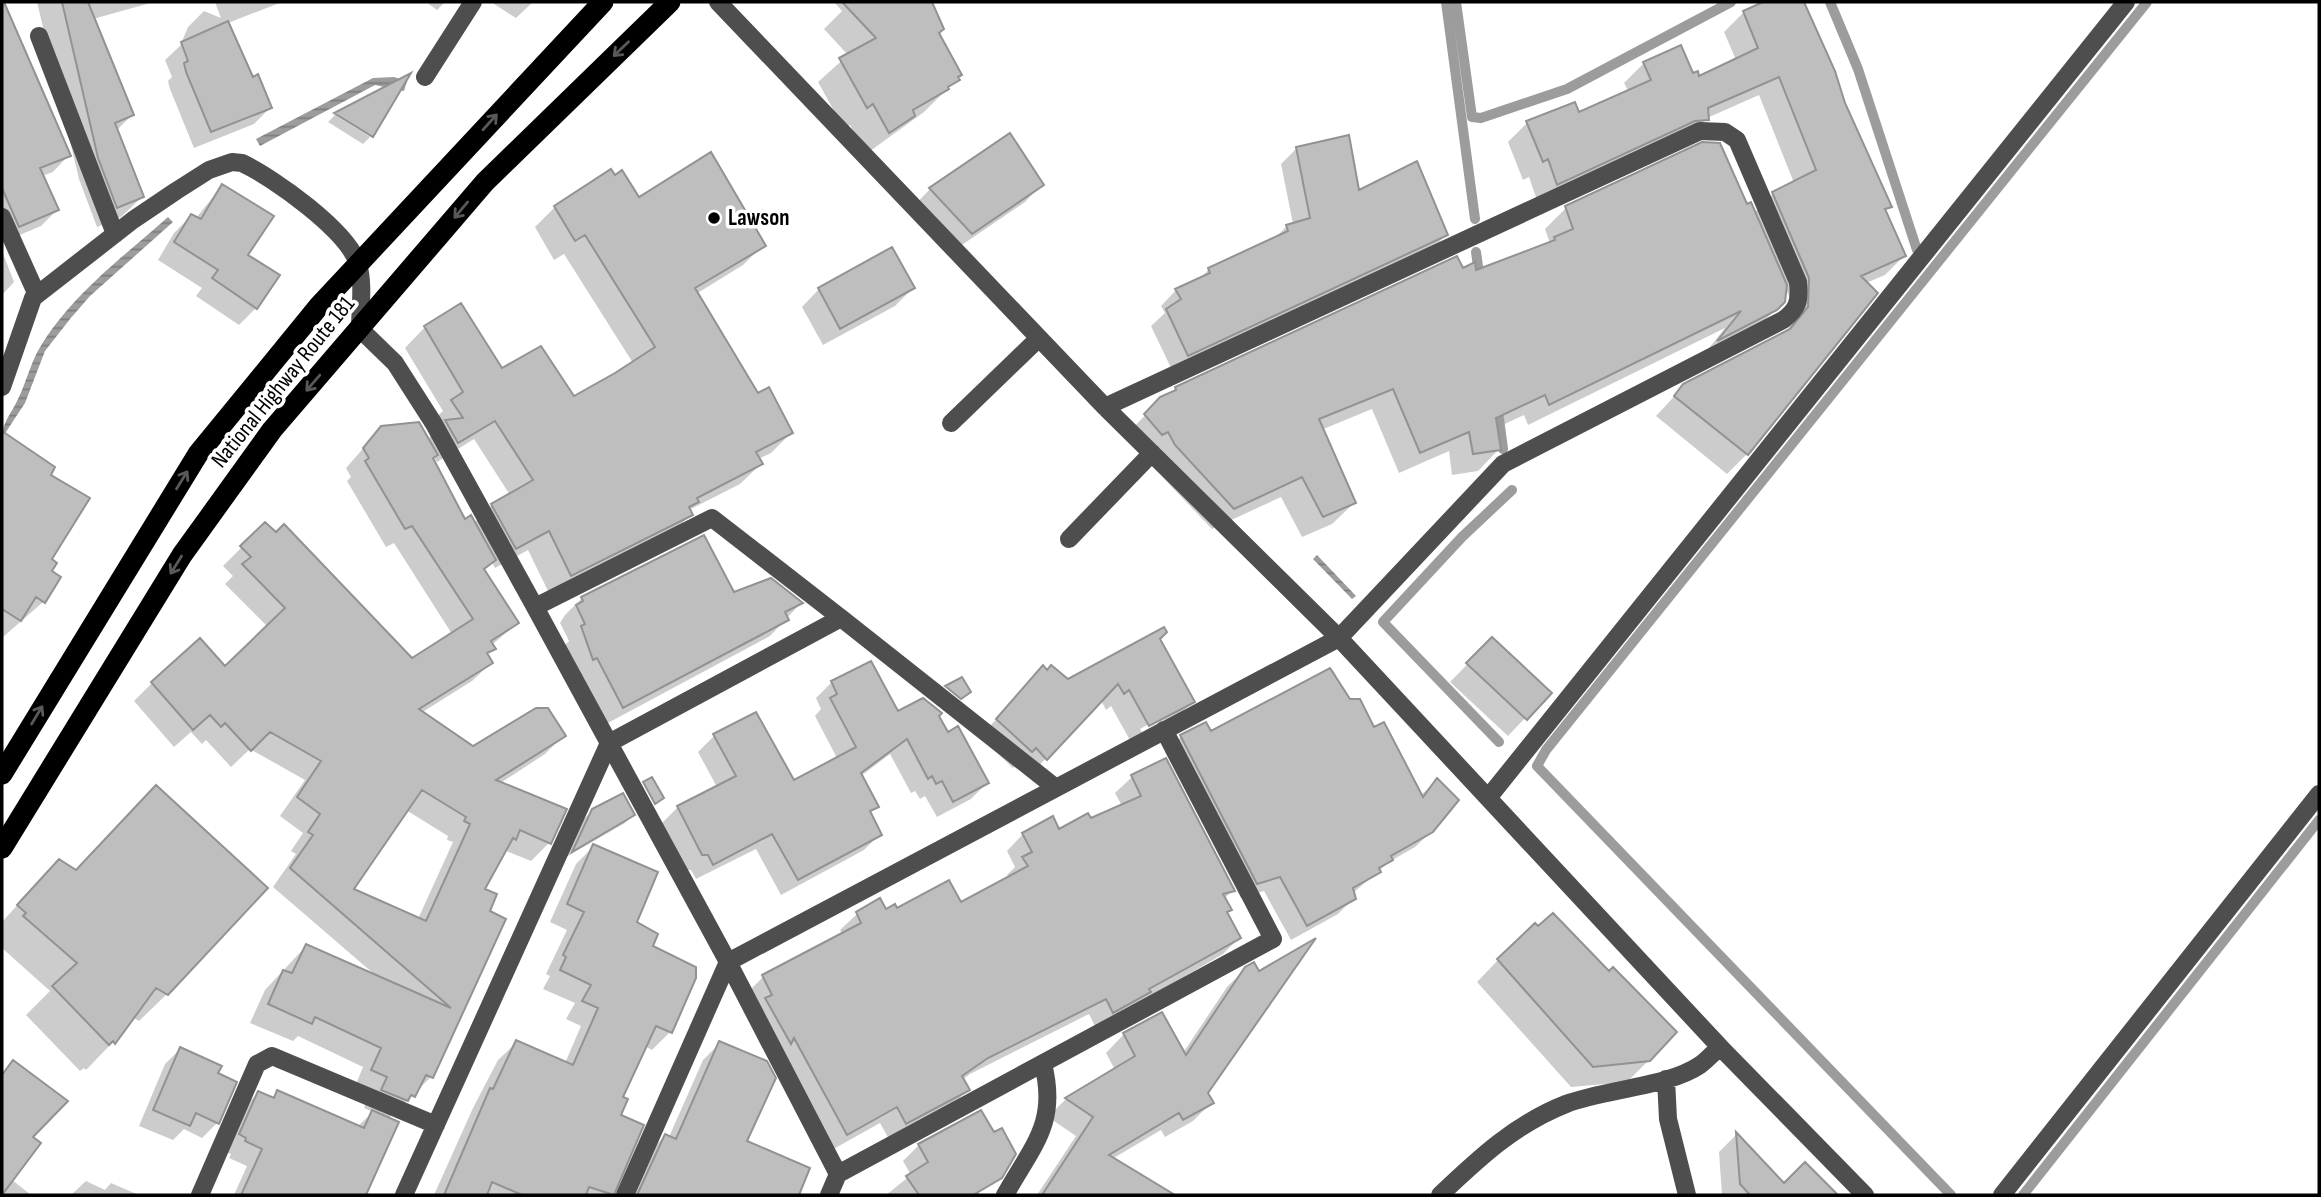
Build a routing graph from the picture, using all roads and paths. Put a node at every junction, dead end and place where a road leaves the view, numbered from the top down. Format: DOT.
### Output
graph roads {
  1 [pos="473,2"];
  2 [pos="603,2"];
  3 [pos="670,2"];
  4 [pos="719,2"];
  5 [pos="2126,2"];
  6 [pos="38,36"];
  7 [pos="425,77"];
  8 [pos="2,217"];
  9 [pos="115,234"];
  10 [pos="359,266"];
  11 [pos="37,295"];
  12 [pos="360,329"];
  13 [pos="1039,338"];
  14 [pos="2,387"];
  15 [pos="1105,407"];
  16 [pos="951,423"];
  17 [pos="1152,453"];
  18 [pos="1069,538"];
  19 [pos="534,607"];
  20 [pos="841,618"];
  21 [pos="1339,638"];
  22 [pos="1164,730"];
  23 [pos="609,743"];
  24 [pos="2,774"];
  25 [pos="1056,788"];
  26 [pos="2319,794"];
  27 [pos="1488,798"];
  28 [pos="2,848"];
  29 [pos="728,962"];
  30 [pos="1720,1046"];
  31 [pos="1043,1064"];
  32 [pos="1666,1079"];
  33 [pos="436,1125"];
  34 [pos="838,1174"];
  35 [pos="200,1195"];
  36 [pos="404,1195"];
  37 [pos="625,1195"];
  38 [pos="829,1195"];
  39 [pos="1005,1195"];
  40 [pos="1440,1195"];
  41 [pos="1687,1195"];
  42 [pos="1865,1195"];
  43 [pos="2002,1195"];
  1 -- 7 [label="street"];
  10 -- 2 [label="highway, National Highway Route 181, one-way"];
  3 -- 12 [label="highway, National Highway Route 181, one-way"];
  4 -- 13 [label="street"];
  5 -- 27 [label="street"];
  6 -- 9 [label="street"];
  8 -- 11 [label="street"];
  9 -- 10 [label="street"];
  9 -- 11 [label="street"];
  10 -- 12 [label="street"];
  24 -- 10 [label="highway, National Highway Route 181, one-way"];
  11 -- 14 [label="street"];
  12 -- 19 [label="street"];
  12 -- 28 [label="highway, National Highway Route 181, one-way"];
  13 -- 15 [label="street"];
  13 -- 16 [label="street"];
  15 -- 17 [label="street"];
  15 -- 21 [label="street"];
  17 -- 18 [label="street"];
  17 -- 21 [label="street"];
  19 -- 20 [label="street"];
  19 -- 23 [label="street"];
  20 -- 23 [label="street"];
  20 -- 25 [label="street"];
  21 -- 22 [label="street"];
  21 -- 27 [label="street"];
  22 -- 25 [label="street"];
  22 -- 31 [label="street"];
  23 -- 29 [label="street"];
  23 -- 33 [label="street"];
  25 -- 29 [label="street"];
  26 -- 43 [label="street"];
  27 -- 30 [label="street"];
  29 -- 34 [label="street"];
  29 -- 37 [label="street"];
  30 -- 32 [label="street"];
  30 -- 42 [label="street"];
  31 -- 34 [label="street"];
  31 -- 39 [label="street"];
  32 -- 40 [label="street"];
  32 -- 41 [label="street"];
  33 -- 35 [label="street"];
  33 -- 36 [label="street"];
  34 -- 38 [label="street"];
}
